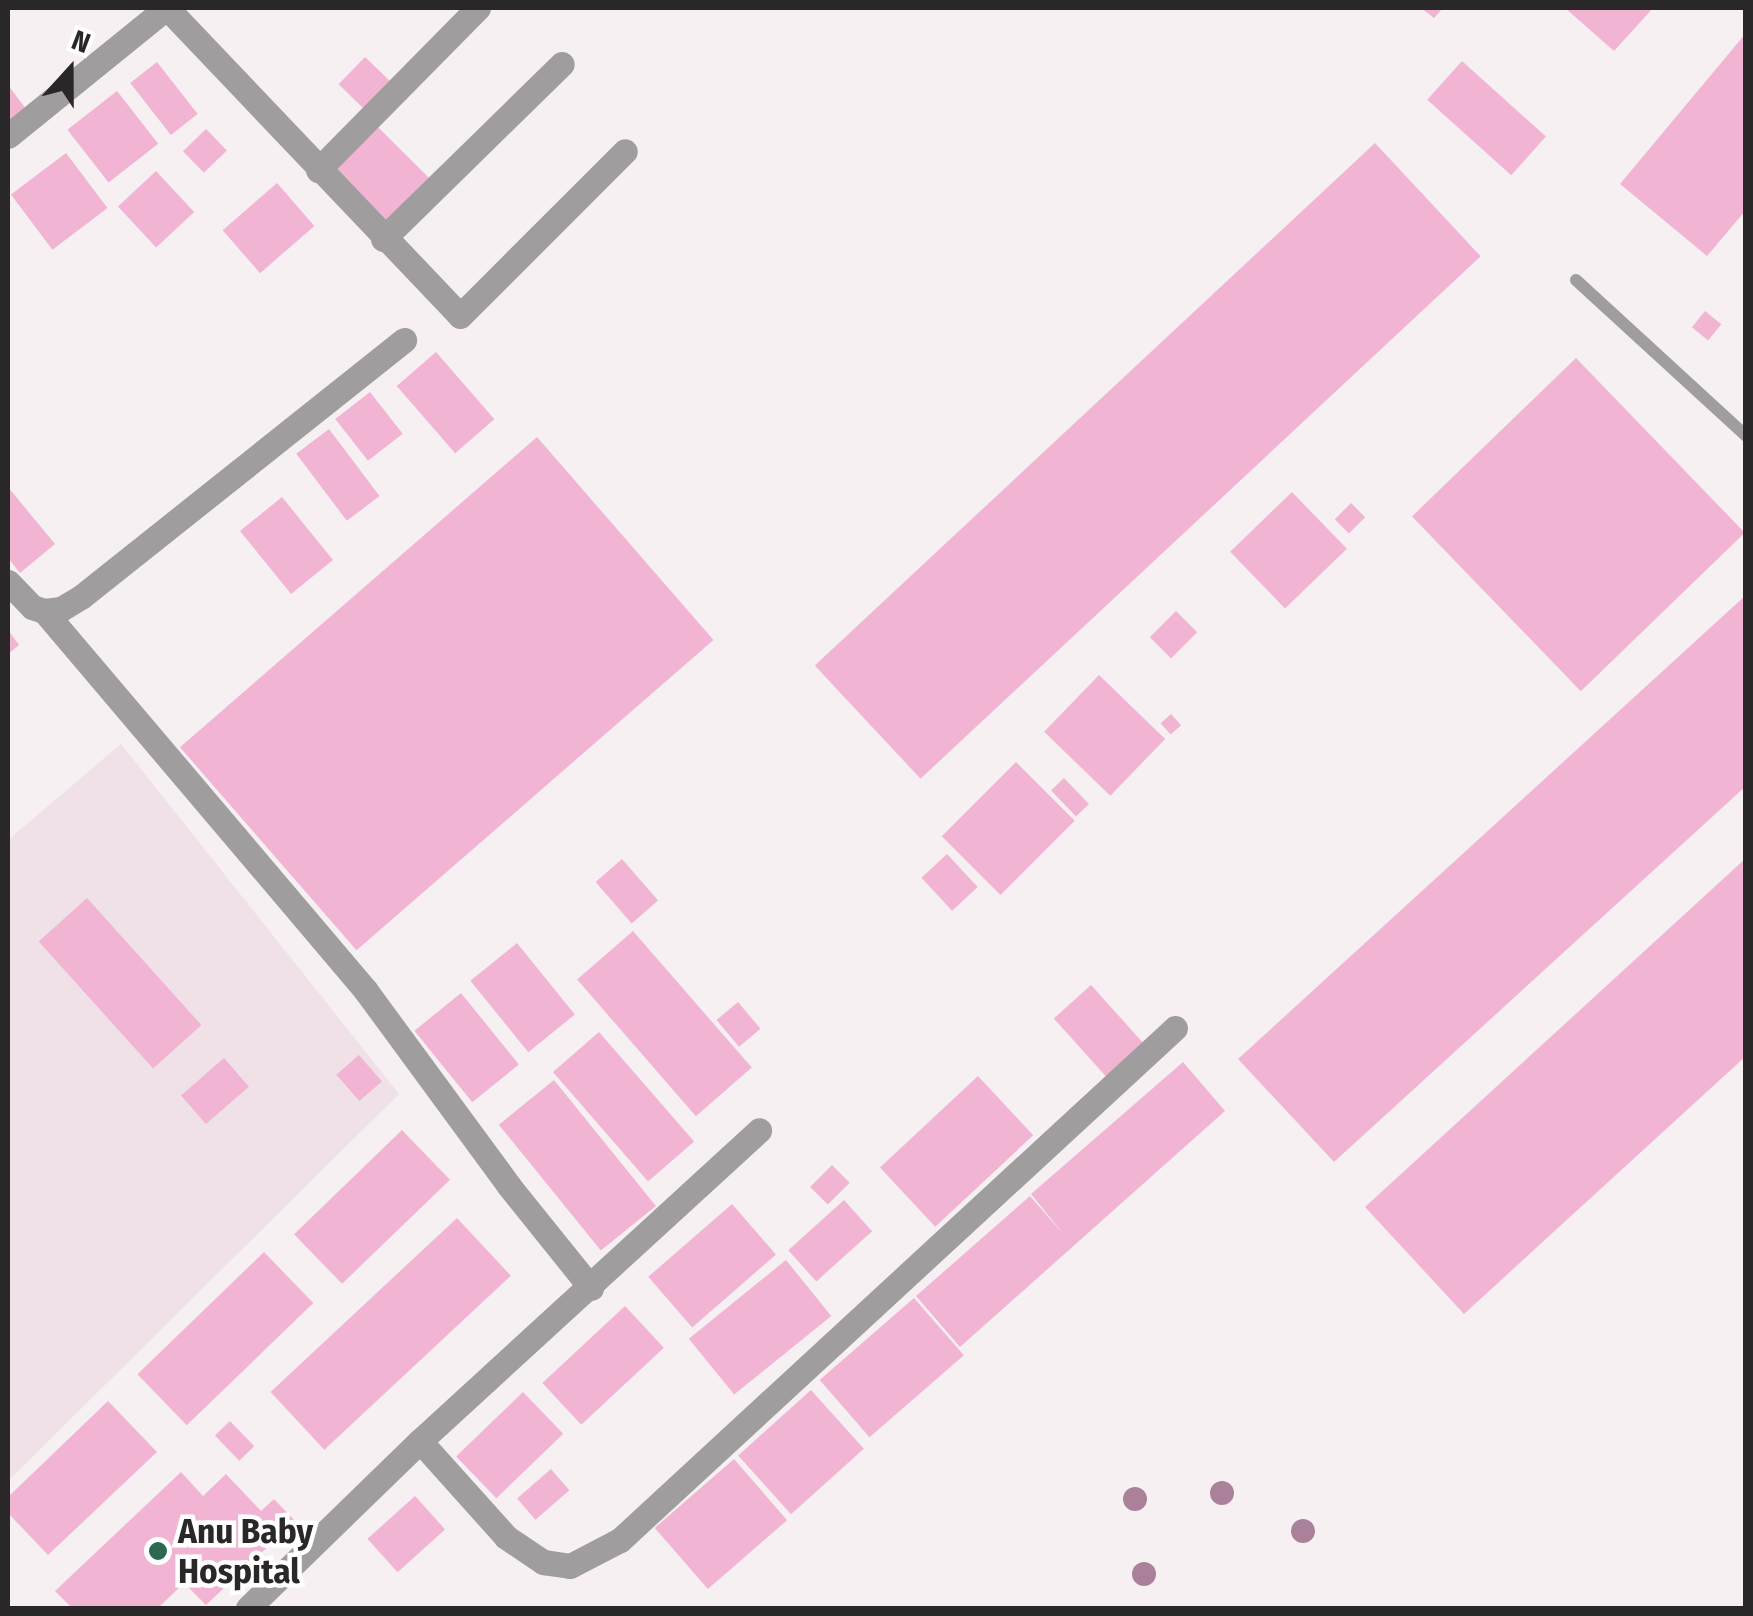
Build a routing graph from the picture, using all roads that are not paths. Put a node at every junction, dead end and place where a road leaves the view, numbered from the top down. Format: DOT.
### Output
graph roads {
  1 [pos="166,8"];
  2 [pos="478,8"];
  3 [pos="562,64"];
  4 [pos="8,136"];
  5 [pos="625,151"];
  6 [pos="318,170"];
  7 [pos="382,239"];
  8 [pos="1576,280"];
  9 [pos="404,340"];
  10 [pos="1746,436"];
  11 [pos="8,582"];
  12 [pos="44,611"];
  13 [pos="1175,1028"];
  14 [pos="760,1130"];
  15 [pos="591,1288"];
  16 [pos="420,1441"];
  17 [pos="248,1608"];
  1 -- 4 [label="street"];
  1 -- 6 [label="street"];
  2 -- 6 [label="street"];
  3 -- 7 [label="street"];
  5 -- 7 [label="street"];
  6 -- 7 [label="street"];
  8 -- 10 [label="lane"];
  9 -- 12 [label="street"];
  11 -- 12 [label="street"];
  12 -- 15 [label="street"];
  13 -- 16 [label="street"];
  14 -- 15 [label="street"];
  15 -- 16 [label="street"];
  16 -- 17 [label="street"];
}
